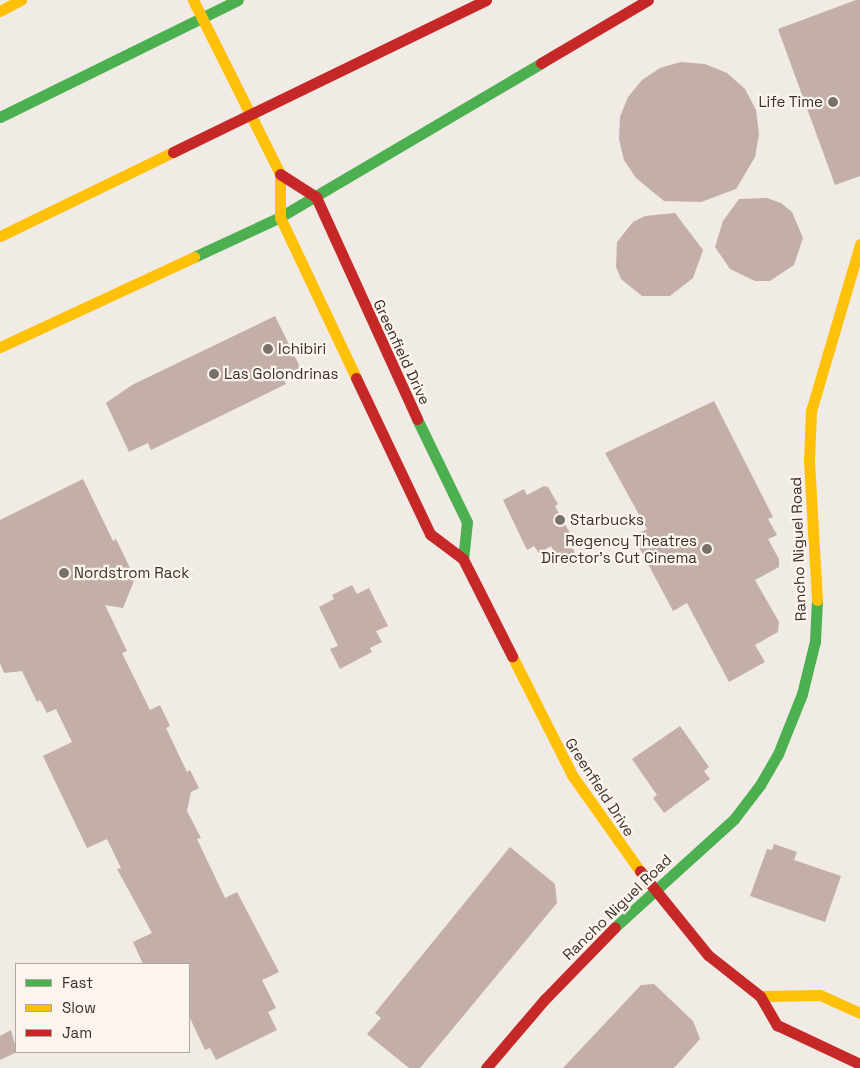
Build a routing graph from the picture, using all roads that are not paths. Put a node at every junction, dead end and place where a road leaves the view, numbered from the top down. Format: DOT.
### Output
graph roads {
  1 [pos="22,0"];
  2 [pos="193,0"];
  3 [pos="238,0"];
  4 [pos="486,0"];
  5 [pos="648,0"];
  6 [pos="0,11"];
  7 [pos="0,116"];
  8 [pos="280,174"];
  9 [pos="316,198"];
  10 [pos="280,217"];
  11 [pos="0,236"];
  12 [pos="860,244"];
  13 [pos="0,347"];
  14 [pos="463,559"];
  15 [pos="654,890"];
  16 [pos="760,996"];
  17 [pos="860,1013"];
  18 [pos="860,1064"];
  19 [pos="486,1068"];
  1 -- 6 [label="main road"];
  2 -- 8 [label="main road, Greenfield Drive"];
  3 -- 7 [label="main road"];
  4 -- 11 [label="main road"];
  5 -- 9 [label="main road"];
  8 -- 9 [label="main road, Greenfield Drive"];
  8 -- 10 [label="main road, Greenfield Drive"];
  9 -- 10 [label="main road"];
  9 -- 14 [label="main road, Greenfield Drive"];
  10 -- 13 [label="main road"];
  10 -- 14 [label="main road, Greenfield Drive"];
  12 -- 15 [label="main road, Rancho Niguel Road"];
  14 -- 15 [label="main road, Greenfield Drive"];
  15 -- 16 [label="main road, Greenfield Drive"];
  15 -- 19 [label="main road, Rancho Niguel Road"];
  16 -- 17 [label="main road"];
  16 -- 18 [label="main road, Greenfield Drive"];
}
